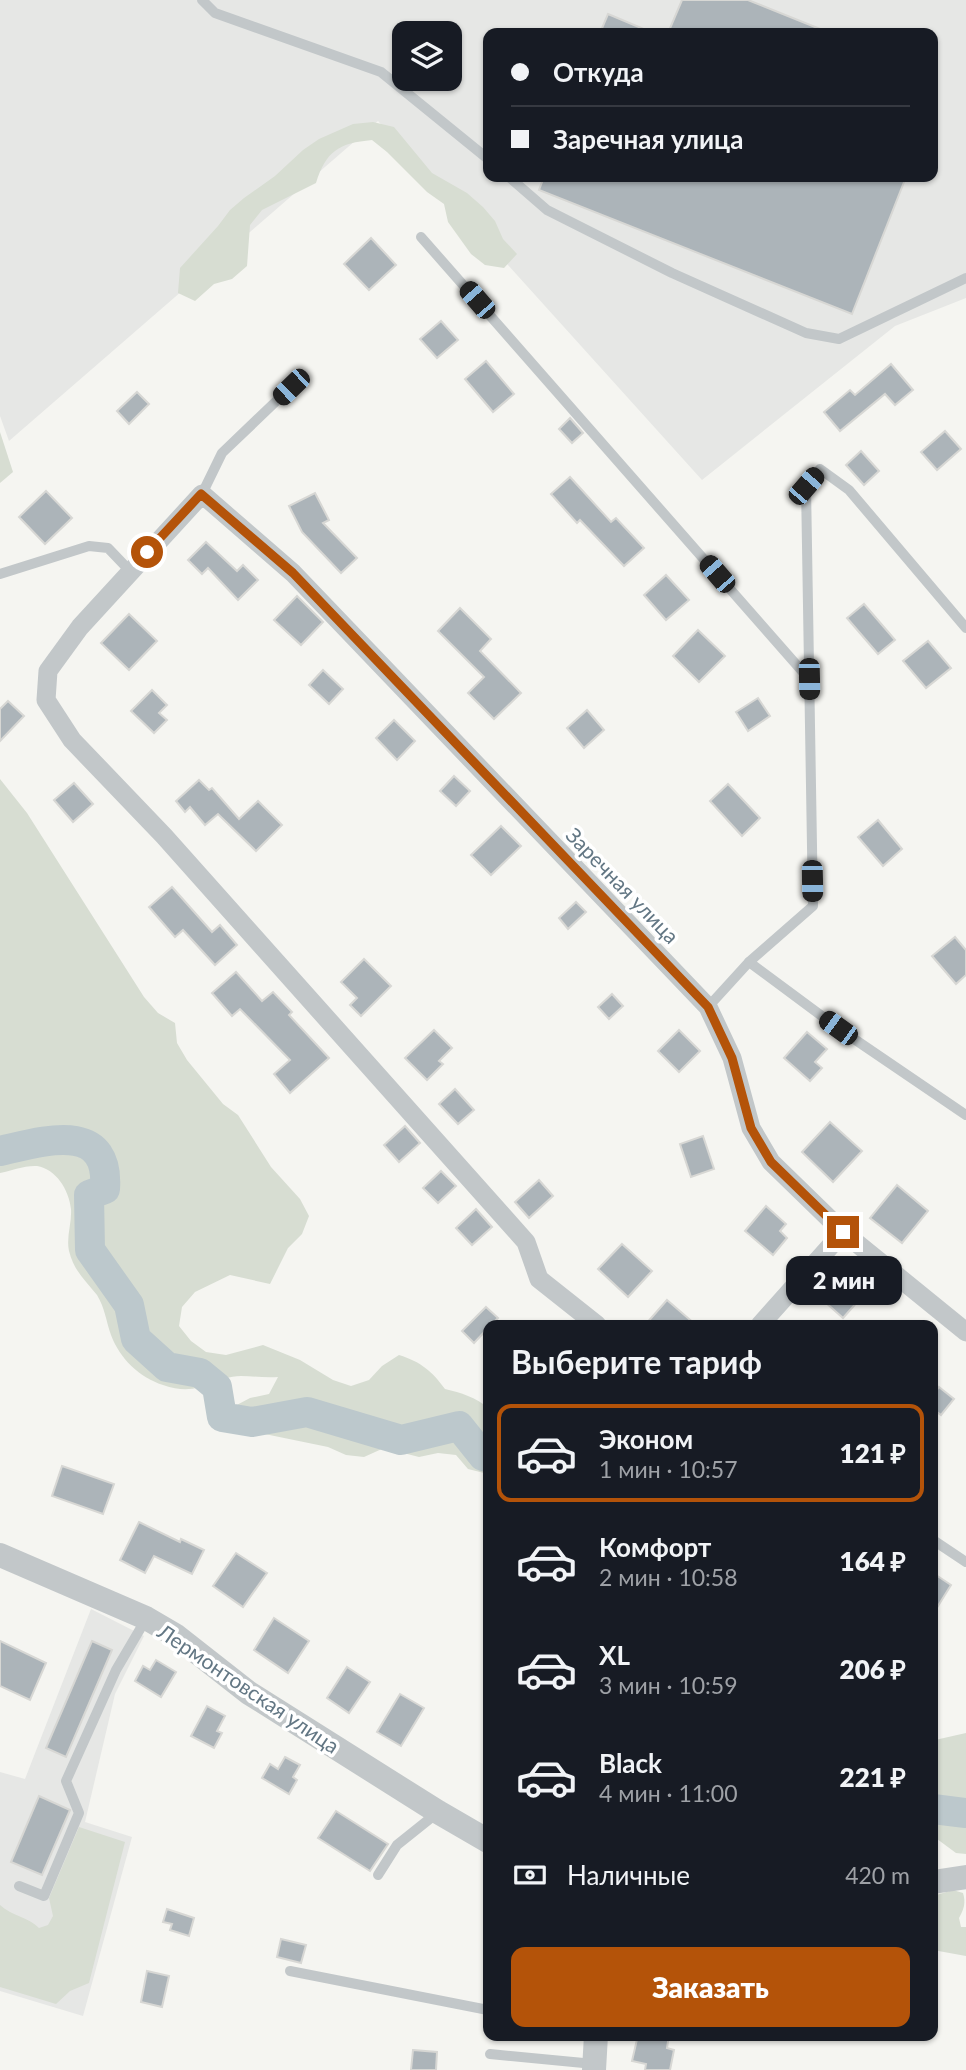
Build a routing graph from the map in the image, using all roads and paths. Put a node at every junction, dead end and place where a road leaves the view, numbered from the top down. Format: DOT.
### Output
graph roads {
  1 [pos="202,0"];
  2 [pos="483,155"];
  3 [pos="515,182"];
  4 [pos="421,237"];
  5 [pos="966,278"];
  6 [pos="291,387"];
  7 [pos="201,494"];
  8 [pos="130,571"];
  9 [pos="0,573"];
  10 [pos="966,628"];
  11 [pos="809,679"];
  12 [pos="748,962"];
  13 [pos="708,1007"];
  14 [pos="966,1115"];
  15 [pos="843,1232"];
  16 [pos="591,1320"];
  17 [pos="765,1320"];
  18 [pos="966,1332"];
  19 [pos="938,1543"];
  20 [pos="0,1555"];
  21 [pos="966,1562"];
  22 [pos="146,1618"];
  23 [pos="438,1812"];
  24 [pos="483,1838"];
  25 [pos="378,1875"];
  26 [pos="966,1877"];
  27 [pos="938,1881"];
  28 [pos="19,1886"];
  29 [pos="289,1971"];
  30 [pos="483,2009"];
  31 [pos="596,2041"];
  32 [pos="490,2054"];
  33 [pos="594,2067"];
  1 -- 2 [label="lane"];
  3 -- 5 [label="lane"];
  4 -- 11 [label="lane"];
  6 -- 7 [label="lane"];
  7 -- 8 [label="street"];
  7 -- 13 [label="street, Заречная улица"];
  8 -- 9 [label="lane"];
  8 -- 16 [label="street"];
  10 -- 11 [label="lane"];
  11 -- 12 [label="lane"];
  12 -- 13 [label="lane"];
  12 -- 14 [label="lane"];
  13 -- 15 [label="street, Заречная улица"];
  15 -- 17 [label="street"];
  15 -- 18 [label="street, Заречная улица"];
  19 -- 21 [label="lane"];
  20 -- 22 [label="street, Лермонтовская улица"];
  22 -- 23 [label="street, Лермонтовская улица"];
  22 -- 28 [label="lane"];
  23 -- 24 [label="street, Лермонтовская улица"];
  23 -- 25 [label="lane"];
  26 -- 27 [label="street"];
  29 -- 30 [label="lane"];
  31 -- 33 [label="street"];
  32 -- 33 [label="lane"];
}
